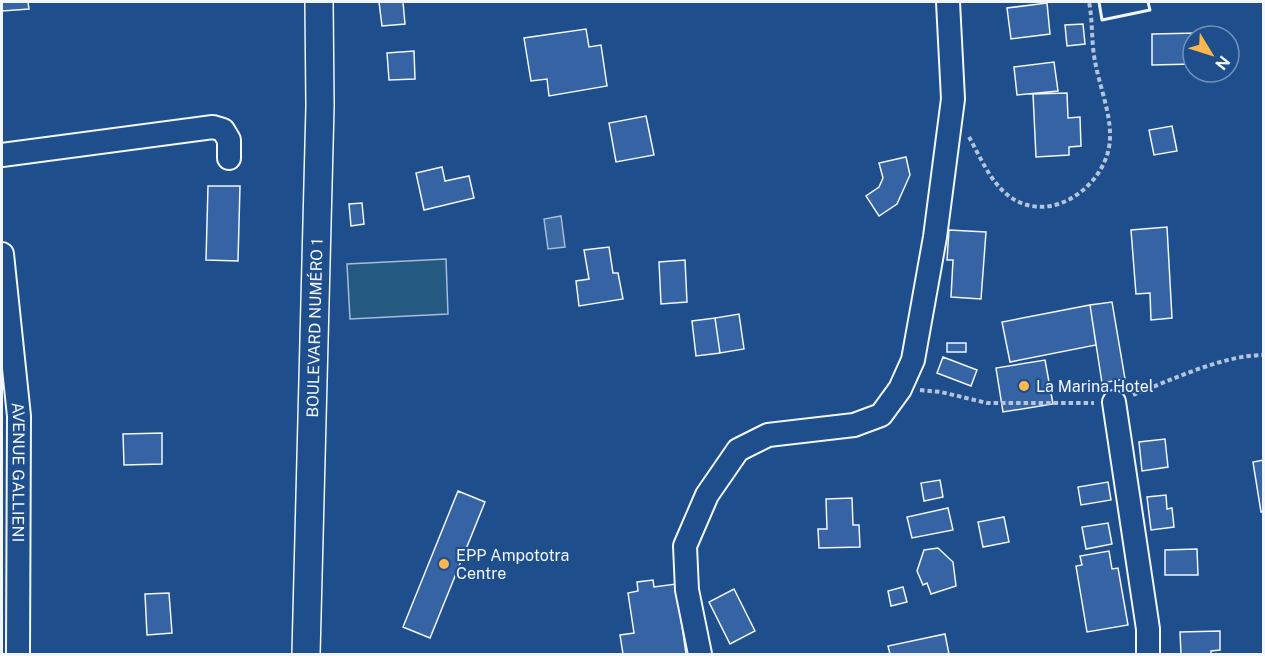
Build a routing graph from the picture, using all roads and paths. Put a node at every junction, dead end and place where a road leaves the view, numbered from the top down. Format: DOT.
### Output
graph roads {
  1 [pos="320,2"];
  2 [pos="948,2"];
  3 [pos="1089,2"];
  4 [pos="968,136"];
  5 [pos="2,154"];
  6 [pos="229,158"];
  7 [pos="2,254"];
  8 [pos="1263,355"];
  9 [pos="900,389"];
  10 [pos="1114,402"];
  11 [pos="18,654"];
  12 [pos="306,654"];
  13 [pos="699,654"];
  14 [pos="1148,654"];
  1 -- 12 [label="main road, BOULEVARD NUMÉRO 1"];
  2 -- 9 [label="street"];
  3 -- 4 [label="path"];
  5 -- 6 [label="street"];
  7 -- 11 [label="street, AVENUE GALLIENI"];
  8 -- 10 [label="path"];
  9 -- 10 [label="path"];
  9 -- 13 [label="street"];
  10 -- 14 [label="street"];
}
